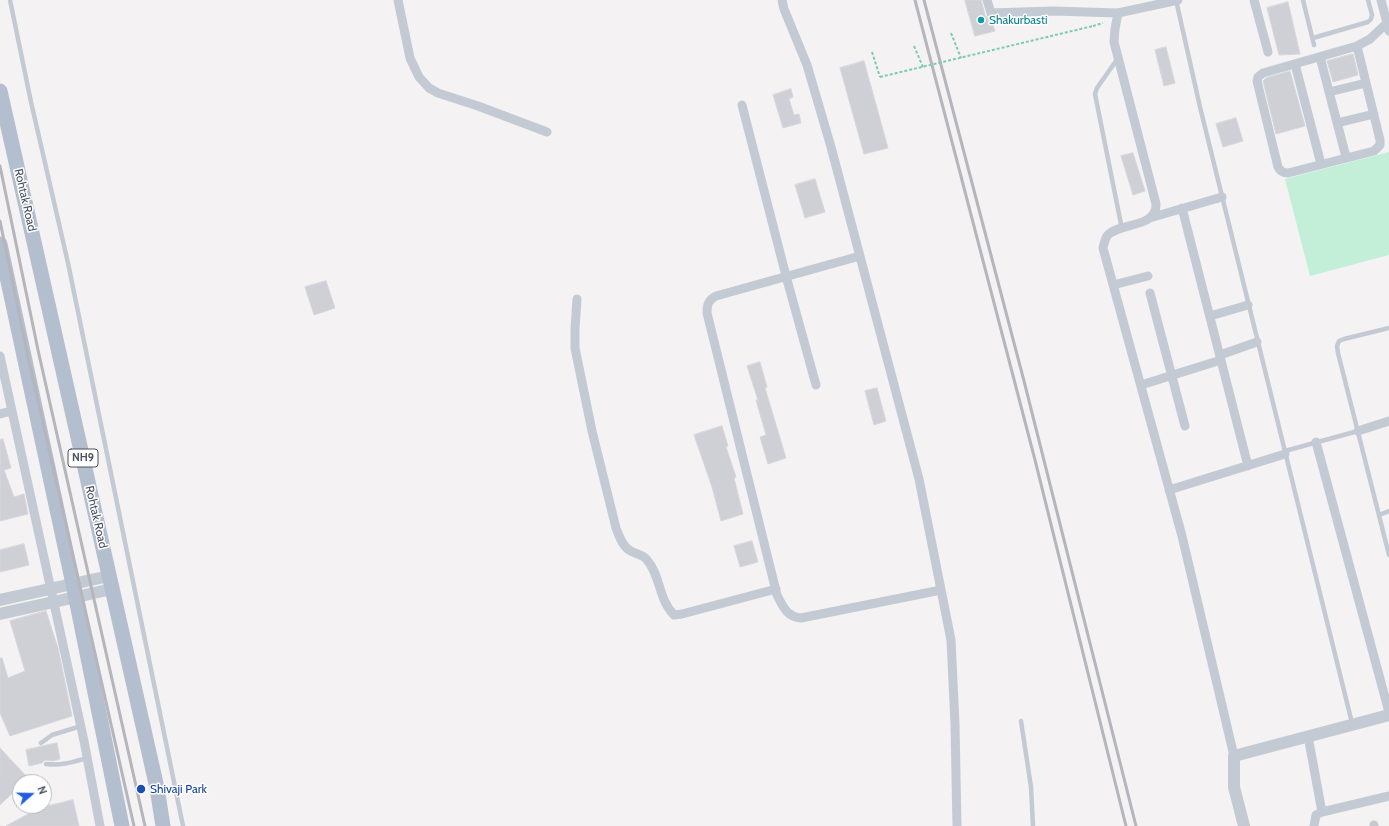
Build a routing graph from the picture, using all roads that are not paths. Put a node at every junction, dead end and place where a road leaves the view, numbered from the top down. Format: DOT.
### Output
graph roads {
  1 [pos="10,0"];
  2 [pos="398,0"];
  3 [pos="782,0"];
  4 [pos="987,0"];
  5 [pos="1177,0"];
  6 [pos="1254,0"];
  7 [pos="1303,0"];
  8 [pos="1368,0"];
  9 [pos="1381,0"];
  10 [pos="1151,3"];
  11 [pos="1118,12"];
  12 [pos="1388,27"];
  13 [pos="1313,38"];
  14 [pos="1314,44"];
  15 [pos="1357,46"];
  16 [pos="1268,52"];
  17 [pos="1320,57"];
  18 [pos="1118,58"];
  19 [pos="1295,64"];
  20 [pos="1366,83"];
  21 [pos="0,91"];
  22 [pos="1329,92"];
  23 [pos="742,105"];
  24 [pos="1374,114"];
  25 [pos="1337,123"];
  26 [pos="547,132"];
  27 [pos="1346,157"];
  28 [pos="1321,164"];
  29 [pos="1222,196"];
  30 [pos="1182,208"];
  31 [pos="1153,217"];
  32 [pos="1122,228"];
  33 [pos="0,244"];
  34 [pos="860,256"];
  35 [pos="786,276"];
  36 [pos="1148,276"];
  37 [pos="1113,285"];
  38 [pos="1150,292"];
  39 [pos="577,299"];
  40 [pos="1248,305"];
  41 [pos="1210,316"];
  42 [pos="1389,328"];
  43 [pos="1257,342"];
  44 [pos="0,356"];
  45 [pos="1221,358"];
  46 [pos="1172,376"];
  47 [pos="816,385"];
  48 [pos="1140,385"];
  49 [pos="12,411"];
  50 [pos="0,414"];
  51 [pos="1389,421"];
  52 [pos="1185,426"];
  53 [pos="1358,431"];
  54 [pos="1316,442"];
  55 [pos="1285,453"];
  56 [pos="1248,466"];
  57 [pos="1169,490"];
  58 [pos="1389,511"];
  59 [pos="1379,514"];
  60 [pos="1389,555"];
  61 [pos="110,582"];
  62 [pos="52,588"];
  63 [pos="776,589"];
  64 [pos="941,590"];
  65 [pos="74,591"];
  66 [pos="0,600"];
  67 [pos="55,602"];
  68 [pos="0,614"];
  69 [pos="1389,714"];
  70 [pos="1021,721"];
  71 [pos="1352,725"];
  72 [pos="81,726"];
  73 [pos="1308,736"];
  74 [pos="41,743"];
  75 [pos="1234,756"];
  76 [pos="87,758"];
  77 [pos="46,764"];
  78 [pos="1389,796"];
  79 [pos="1322,812"];
  80 [pos="100,826"];
  81 [pos="122,826"];
  82 [pos="163,826"];
  83 [pos="183,826"];
  84 [pos="956,826"];
  85 [pos="1033,826"];
  86 [pos="1244,826"];
  87 [pos="1314,826"];
  1 -- 83 [label="lane"];
  2 -- 26 [label="street"];
  3 -- 34 [label="street"];
  4 -- 11 [label="street"];
  5 -- 10 [label="street"];
  5 -- 29 [label="lane"];
  6 -- 16 [label="street"];
  7 -- 13 [label="lane"];
  8 -- 13 [label="lane"];
  9 -- 12 [label="street"];
  10 -- 11 [label="street"];
  11 -- 18 [label="street"];
  12 -- 15 [label="street"];
  13 -- 14 [label="lane"];
  15 -- 17 [label="street"];
  15 -- 20 [label="street"];
  17 -- 19 [label="street"];
  17 -- 22 [label="street"];
  18 -- 31 [label="street"];
  18 -- 32 [label="lane"];
  19 -- 28 [label="street"];
  19 -- 28 [label="street"];
  20 -- 22 [label="street"];
  20 -- 24 [label="street"];
  21 -- 61 [label="main road, Rohtak Road / NH9"];
  22 -- 25 [label="street"];
  23 -- 35 [label="street"];
  24 -- 25 [label="street"];
  24 -- 27 [label="street"];
  25 -- 27 [label="street"];
  27 -- 28 [label="street"];
  29 -- 30 [label="street"];
  29 -- 40 [label="lane"];
  30 -- 31 [label="street"];
  30 -- 41 [label="street"];
  31 -- 32 [label="street"];
  32 -- 37 [label="street"];
  33 -- 65 [label="main road"];
  34 -- 35 [label="street"];
  34 -- 64 [label="street"];
  35 -- 47 [label="street"];
  35 -- 63 [label="street"];
  36 -- 37 [label="street"];
  37 -- 48 [label="street"];
  38 -- 46 [label="street"];
  39 -- 63 [label="street"];
  40 -- 41 [label="street"];
  40 -- 43 [label="lane"];
  41 -- 45 [label="street"];
  42 -- 53 [label="lane"];
  43 -- 45 [label="street"];
  43 -- 55 [label="lane"];
  44 -- 49 [label="street"];
  45 -- 46 [label="street"];
  45 -- 56 [label="street"];
  46 -- 48 [label="street"];
  46 -- 52 [label="street"];
  48 -- 57 [label="street"];
  49 -- 50 [label="street"];
  49 -- 62 [label="street"];
  51 -- 53 [label="street"];
  53 -- 54 [label="lane"];
  53 -- 59 [label="lane"];
  54 -- 55 [label="lane"];
  54 -- 69 [label="street"];
  55 -- 56 [label="street"];
  55 -- 71 [label="lane"];
  56 -- 57 [label="street"];
  57 -- 75 [label="street"];
  58 -- 59 [label="lane"];
  59 -- 60 [label="lane"];
  61 -- 65 [label="street"];
  61 -- 82 [label="main road, Rohtak Road / NH9"];
  62 -- 65 [label="street"];
  62 -- 66 [label="street"];
  62 -- 67 [label="street"];
  63 -- 64 [label="street"];
  64 -- 84 [label="street"];
  65 -- 67 [label="street"];
  65 -- 81 [label="main road"];
  67 -- 68 [label="street"];
  67 -- 72 [label="street"];
  69 -- 71 [label="street"];
  70 -- 85 [label="lane"];
  71 -- 73 [label="street"];
  72 -- 74 [label="lane"];
  72 -- 76 [label="street"];
  73 -- 75 [label="street"];
  73 -- 79 [label="street"];
  75 -- 86 [label="street"];
  76 -- 77 [label="lane"];
  76 -- 80 [label="street"];
  78 -- 79 [label="street"];
  79 -- 87 [label="street"];
}
